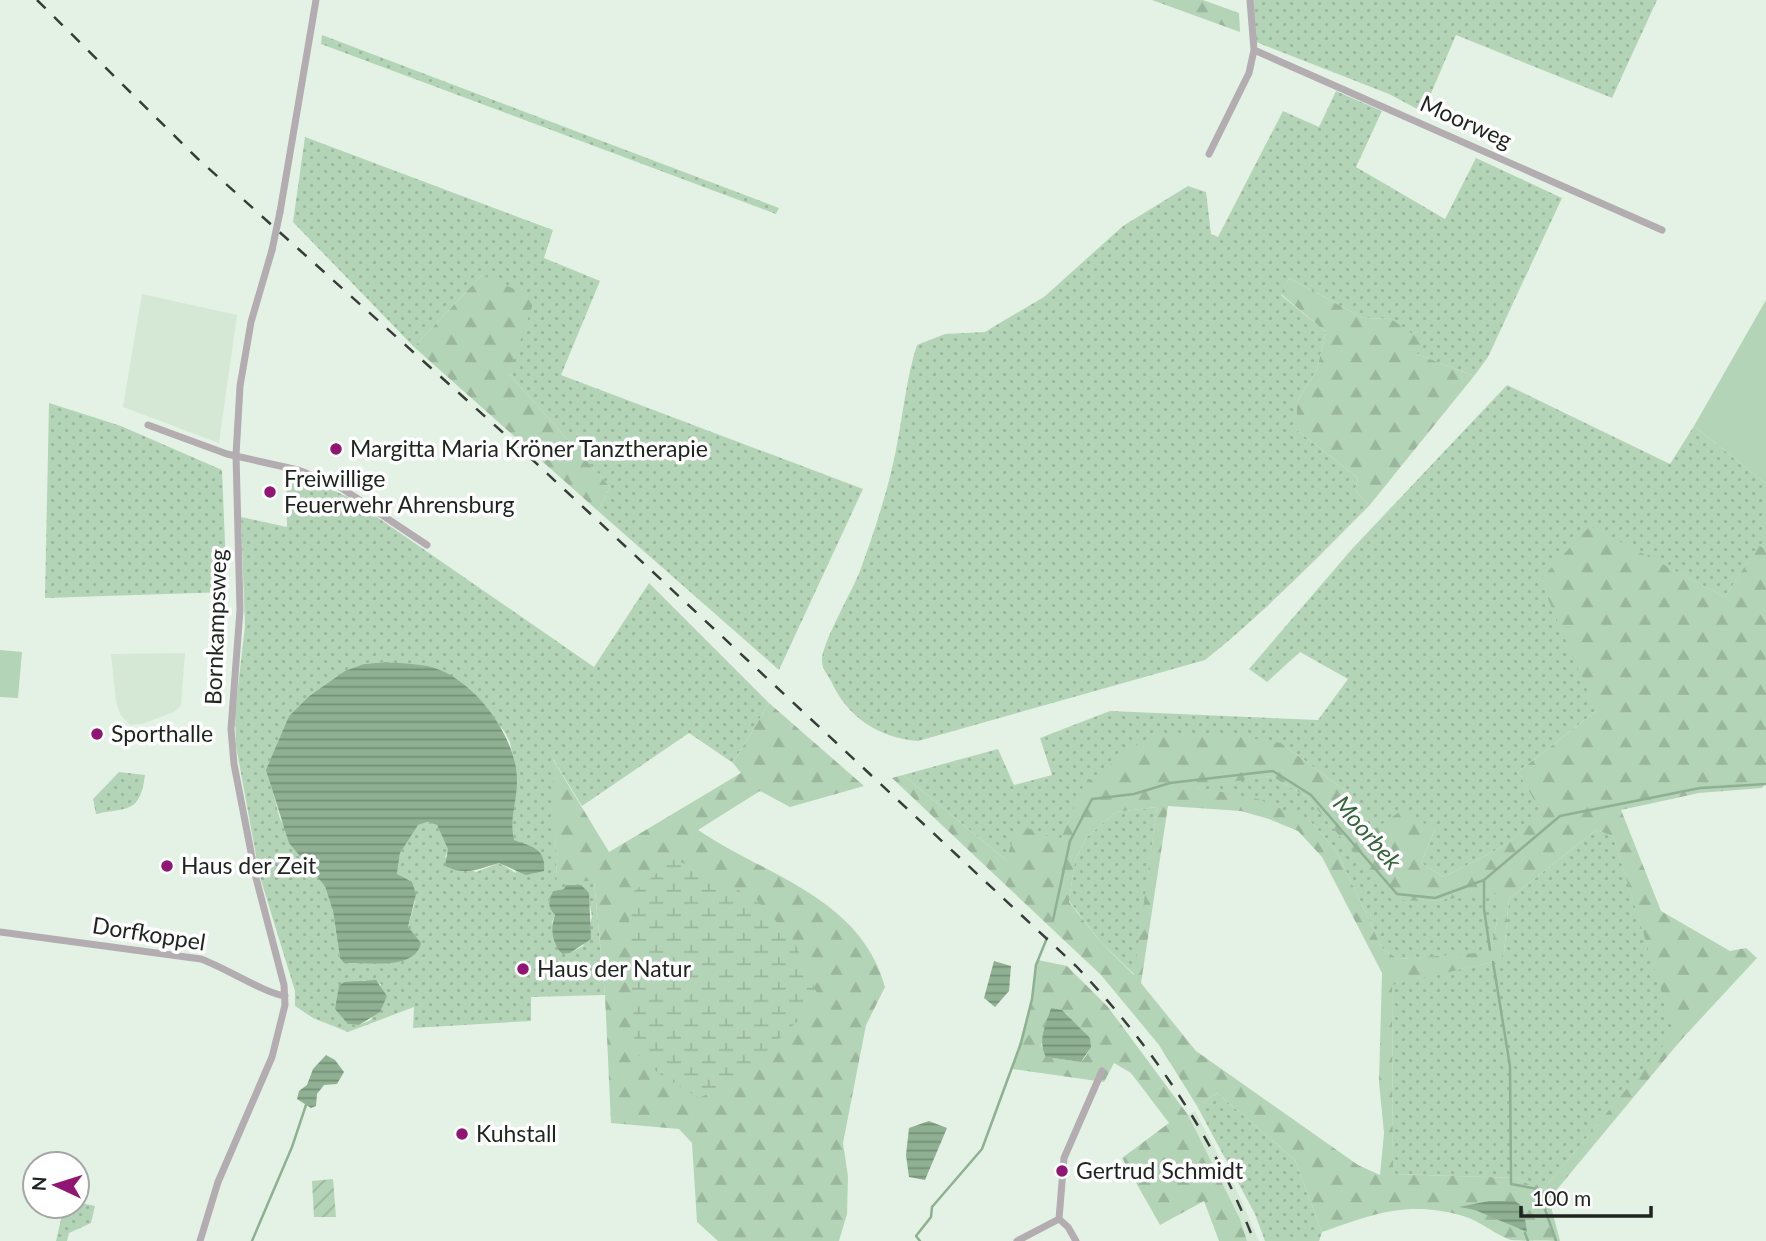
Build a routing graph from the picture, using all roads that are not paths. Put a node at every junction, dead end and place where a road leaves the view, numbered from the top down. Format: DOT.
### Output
graph roads {
  1 [pos="316,0"];
  2 [pos="1250,0"];
  3 [pos="1254,50"];
  4 [pos="1209,154"];
  5 [pos="1662,230"];
  6 [pos="148,425"];
  7 [pos="236,455"];
  8 [pos="428,545"];
  9 [pos="0,932"];
  10 [pos="285,996"];
  11 [pos="1102,1071"];
  12 [pos="1059,1219"];
  13 [pos="200,1241"];
  14 [pos="1017,1241"];
  15 [pos="1076,1241"];
  1 -- 7 [label="street, Bornkampsweg, bridge"];
  2 -- 3 [label="street"];
  3 -- 4 [label="street"];
  3 -- 5 [label="street, Moorweg"];
  6 -- 7 [label="street"];
  7 -- 8 [label="street"];
  7 -- 10 [label="street, Bornkampsweg"];
  9 -- 10 [label="street, Dorfkoppel"];
  10 -- 13 [label="street, Bornkampsweg"];
  11 -- 12 [label="street"];
  12 -- 14 [label="street"];
  12 -- 15 [label="street"];
}
